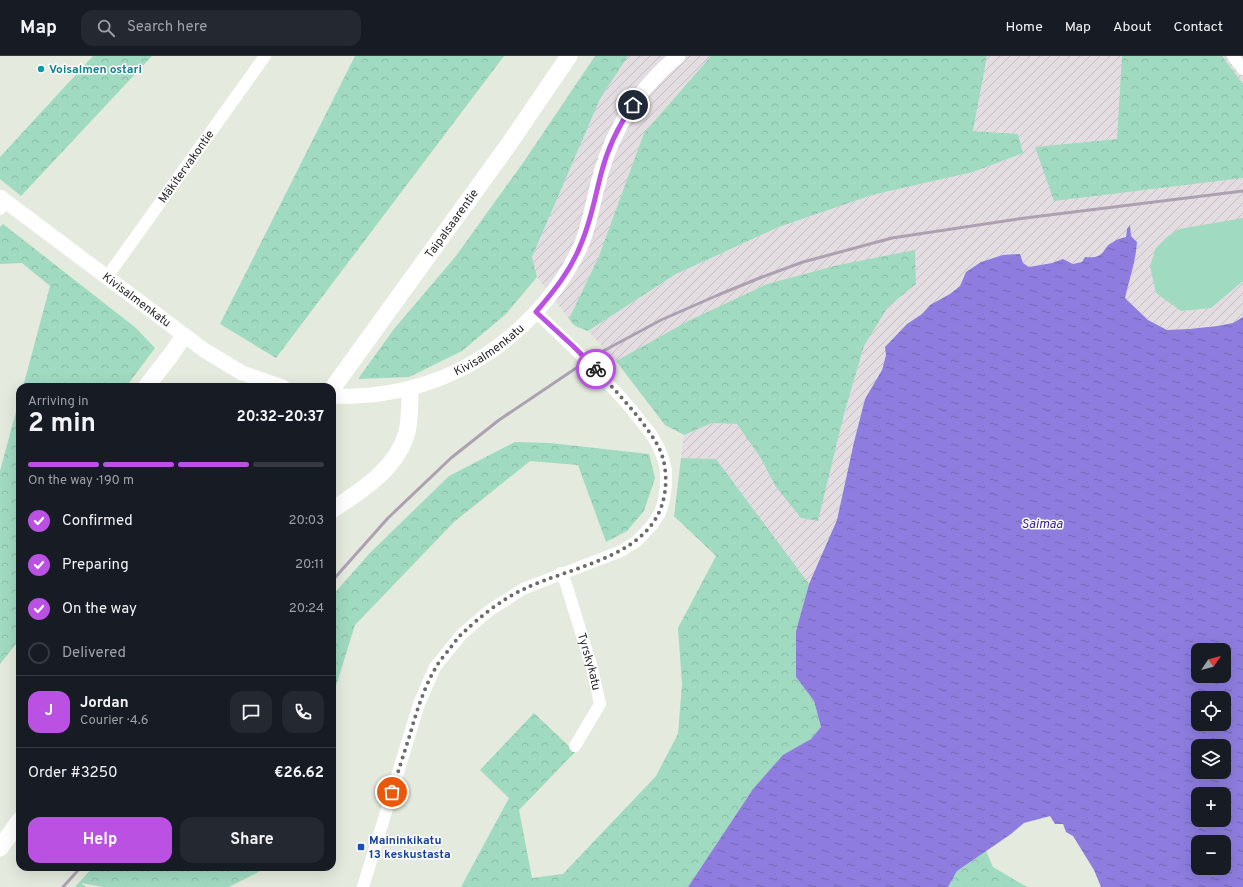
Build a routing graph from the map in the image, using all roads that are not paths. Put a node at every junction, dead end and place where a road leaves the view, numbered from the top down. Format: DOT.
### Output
graph roads {
  1 [pos="265,56"];
  2 [pos="568,56"];
  3 [pos="678,56"];
  4 [pos="1233,56"];
  5 [pos="1243,69"];
  6 [pos="2,202"];
  7 [pos="107,277"];
  8 [pos="536,312"];
  9 [pos="184,336"];
  10 [pos="149,383"];
  11 [pos="271,383"];
  12 [pos="336,384"];
  13 [pos="410,389"];
  14 [pos="336,396"];
  15 [pos="336,507"];
  16 [pos="561,573"];
  17 [pos="575,746"];
  18 [pos="16,826"];
  19 [pos="0,848"];
  20 [pos="363,887"];
  1 -- 7 [label="street, Mäkitervakontie"];
  2 -- 12 [label="main road, Taipalsaarentie"];
  3 -- 8 [label="street, Kivisalmenkatu"];
  4 -- 5 [label="street"];
  6 -- 7 [label="street, Kivisalmenkatu"];
  7 -- 9 [label="street, Kivisalmenkatu"];
  8 -- 13 [label="street, Kivisalmenkatu"];
  8 -- 16 [label="street"];
  9 -- 10 [label="main road"];
  9 -- 11 [label="street, Kivisalmenkatu"];
  13 -- 14 [label="street, Kivisalmenkatu"];
  13 -- 15 [label="main road"];
  16 -- 17 [label="street, Tyrskykatu"];
  16 -- 20 [label="street"];
  18 -- 19 [label="main road"];
}
